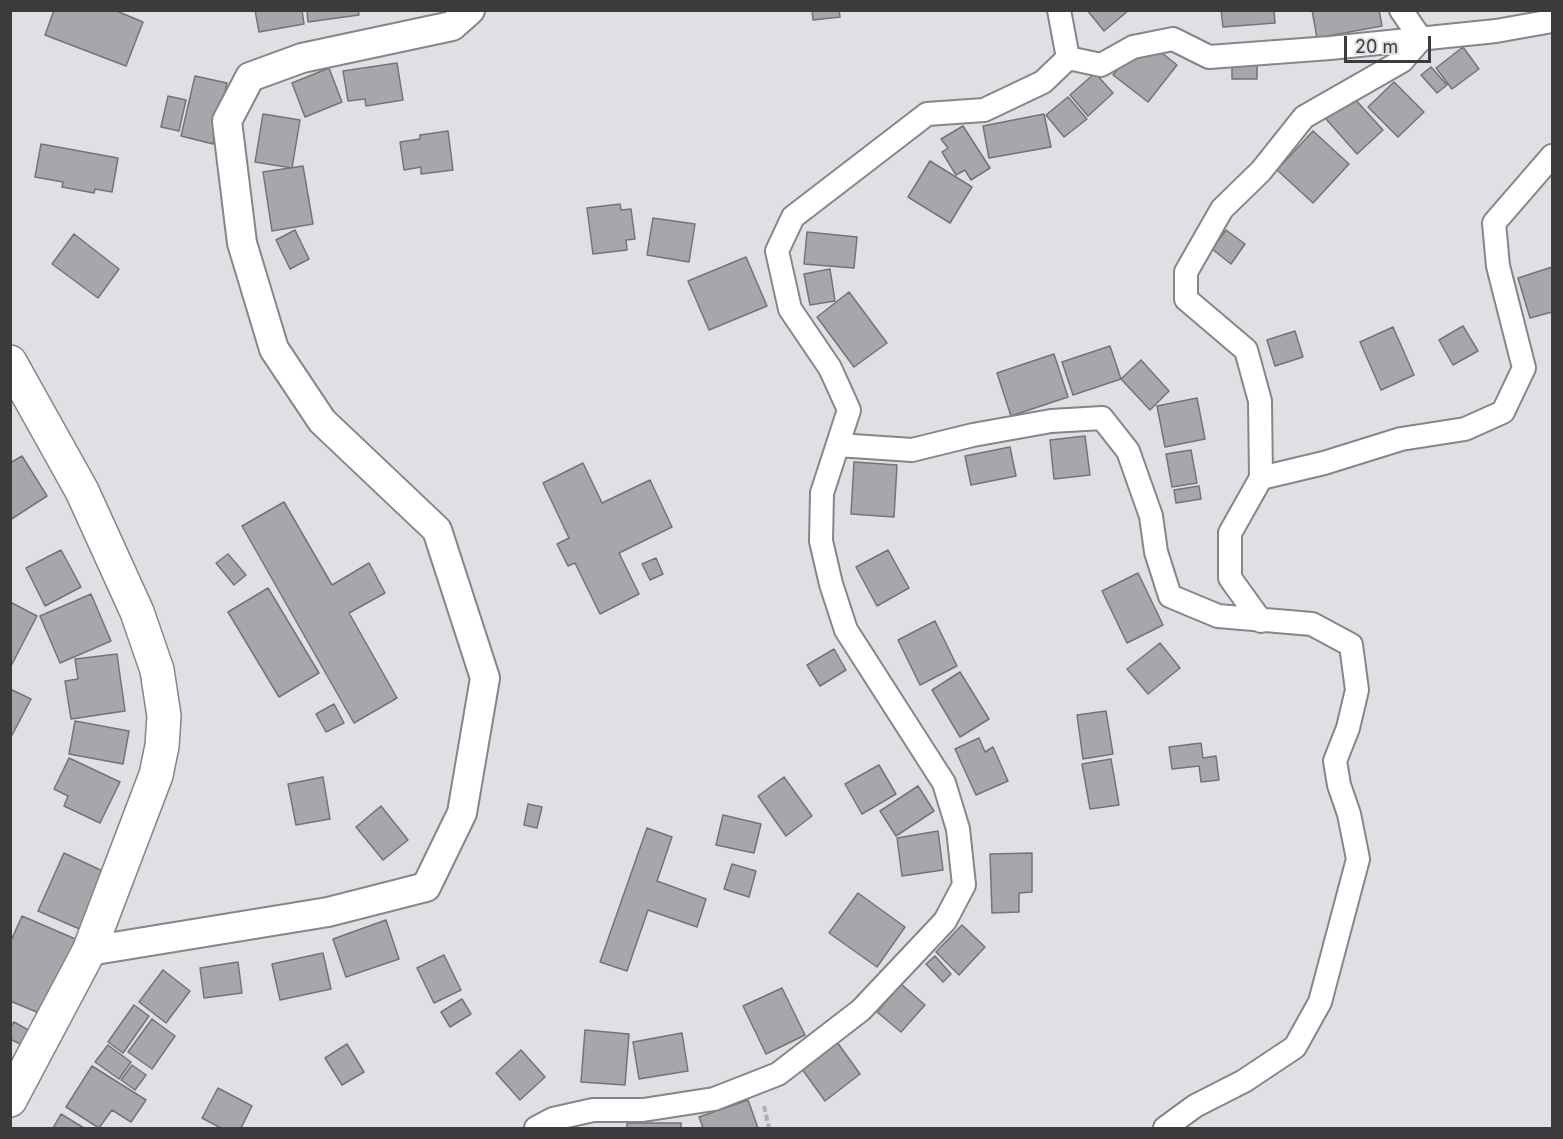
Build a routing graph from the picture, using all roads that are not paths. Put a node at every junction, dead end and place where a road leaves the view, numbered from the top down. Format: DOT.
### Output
graph roads {
  1 [pos="470,10"];
  2 [pos="1059,10"];
  3 [pos="1401,10"];
  4 [pos="1552,21"];
  5 [pos="1421,39"];
  6 [pos="1068,58"];
  7 [pos="1552,156"];
  8 [pos="10,362"];
  9 [pos="837,445"];
  10 [pos="1261,478"];
  11 [pos="1261,621"];
  12 [pos="89,951"];
  13 [pos="10,1100"];
  14 [pos="536,1128"];
  15 [pos="1165,1128"];
  1 -- 12 [label="street"];
  2 -- 6 [label="street"];
  3 -- 5 [label="street"];
  4 -- 5 [label="street"];
  5 -- 6 [label="street"];
  5 -- 10 [label="street"];
  6 -- 9 [label="street"];
  7 -- 10 [label="street"];
  8 -- 12 [label="highway"];
  9 -- 11 [label="street"];
  9 -- 14 [label="street"];
  10 -- 11 [label="street"];
  11 -- 15 [label="street"];
  12 -- 13 [label="highway"];
}
